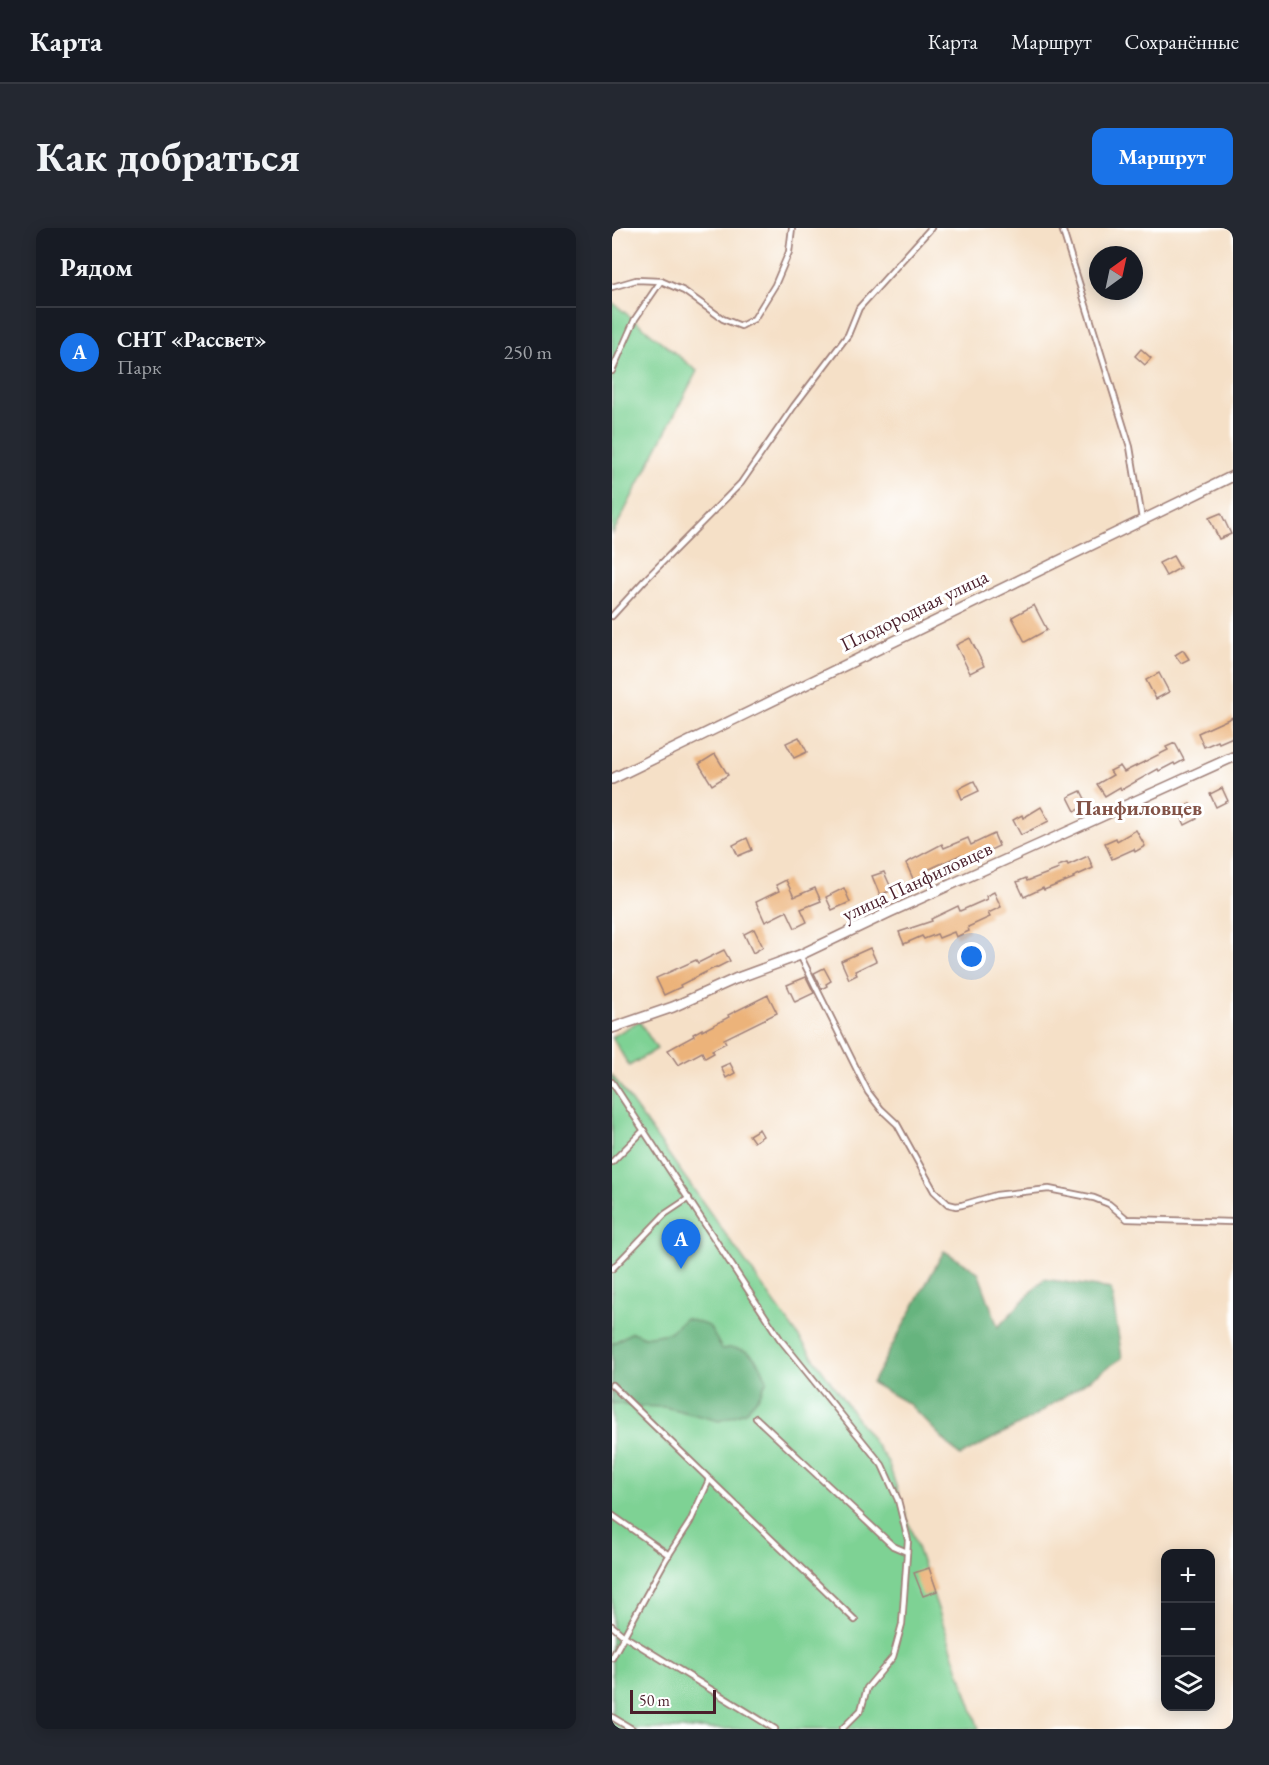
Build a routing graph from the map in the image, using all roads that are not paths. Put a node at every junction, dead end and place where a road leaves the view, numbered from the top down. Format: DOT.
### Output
graph roads {
  1 [pos="792,228"];
  2 [pos="931,228"];
  3 [pos="1062,228"];
  4 [pos="661,281"];
  5 [pos="612,287"];
  6 [pos="612,371"];
  7 [pos="1233,476"];
  8 [pos="1142,519"];
  9 [pos="612,616"];
  10 [pos="1233,757"];
  11 [pos="612,779"];
  12 [pos="800,955"];
  13 [pos="612,1028"];
  14 [pos="612,1082"];
  15 [pos="644,1130"];
  16 [pos="612,1162"];
  17 [pos="689,1198"];
  18 [pos="1233,1222"];
  19 [pos="612,1269"];
  20 [pos="612,1385"];
  21 [pos="756,1418"];
  22 [pos="709,1480"];
  23 [pos="612,1515"];
  24 [pos="907,1552"];
  25 [pos="669,1555"];
  26 [pos="855,1620"];
  27 [pos="612,1626"];
  28 [pos="624,1636"];
  29 [pos="612,1658"];
  30 [pos="612,1717"];
  31 [pos="632,1729"];
  32 [pos="775,1729"];
  33 [pos="842,1729"];
  1 -- 4 [label="lane"];
  2 -- 9 [label="lane"];
  3 -- 8 [label="lane"];
  4 -- 5 [label="lane"];
  4 -- 6 [label="lane"];
  7 -- 8 [label="street, Плодородная улица"];
  8 -- 11 [label="street, Плодородная улица"];
  10 -- 12 [label="street, улица Панфиловцев"];
  12 -- 13 [label="street, улица Панфиловцев"];
  12 -- 18 [label="lane"];
  14 -- 15 [label="lane"];
  15 -- 16 [label="lane"];
  15 -- 17 [label="lane"];
  17 -- 19 [label="lane"];
  17 -- 24 [label="lane"];
  20 -- 22 [label="lane"];
  21 -- 24 [label="lane"];
  22 -- 25 [label="lane"];
  22 -- 26 [label="lane"];
  23 -- 25 [label="lane"];
  24 -- 33 [label="lane"];
  25 -- 28 [label="lane"];
  27 -- 28 [label="lane"];
  28 -- 29 [label="lane"];
  28 -- 32 [label="lane"];
  30 -- 31 [label="lane"];
}
